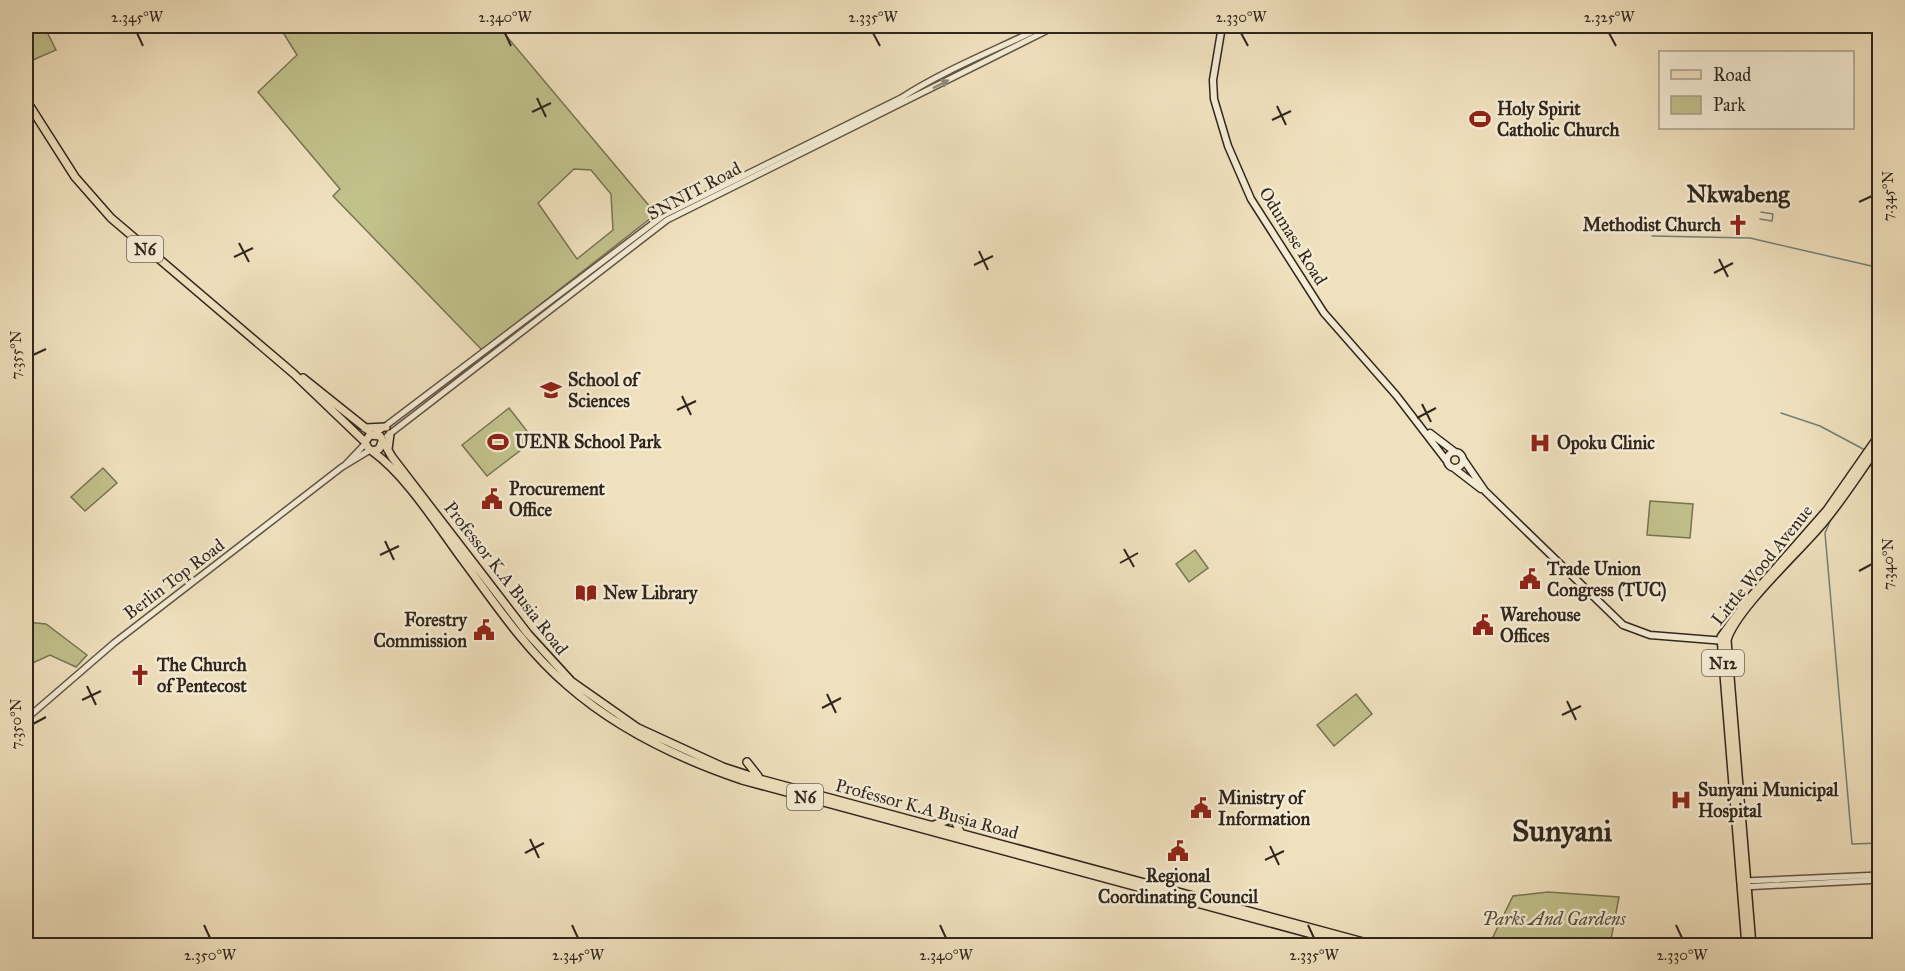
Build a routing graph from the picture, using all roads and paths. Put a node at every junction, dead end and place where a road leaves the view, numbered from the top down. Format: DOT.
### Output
graph roads {
  1 [pos="1044,26"];
  2 [pos="1056,26"];
  3 [pos="1222,26"];
  4 [pos="26,100"];
  5 [pos="902,100"];
  6 [pos="293,373"];
  7 [pos="364,427"];
  8 [pos="1424,429"];
  9 [pos="388,430"];
  10 [pos="374,434"];
  11 [pos="1880,434"];
  12 [pos="382,442"];
  13 [pos="1880,444"];
  14 [pos="368,446"];
  15 [pos="388,452"];
  16 [pos="1456,452"];
  17 [pos="1463,459"];
  18 [pos="1446,460"];
  19 [pos="1455,469"];
  20 [pos="1485,491"];
  21 [pos="446,532"];
  22 [pos="1724,641"];
  23 [pos="26,719"];
  24 [pos="653,739"];
  25 [pos="723,766"];
  26 [pos="762,780"];
  27 [pos="930,826"];
  28 [pos="961,834"];
  29 [pos="1036,858"];
  30 [pos="1880,875"];
  31 [pos="1880,880"];
  32 [pos="1744,884"];
  33 [pos="1356,945"];
  34 [pos="1378,945"];
  35 [pos="1746,945"];
  36 [pos="1752,945"];
  1 -- 5 [label="street, SNNIT Road"];
  5 -- 2 [label="street, SNNIT Road, one-way"];
  3 -- 8 [label="main road, Odumase Road"];
  4 -- 6 [label="main road, N6"];
  5 -- 9 [label="street, SNNIT Road"];
  6 -- 7 [label="main road, N6"];
  6 -- 14 [label="main road, N6"];
  7 -- 9 [label="main road"];
  7 -- 10 [label="main road, N6"];
  8 -- 16 [label="main road, Odumase Road"];
  8 -- 18 [label="main road, Odumase Road"];
  9 -- 10 [label="street, SNNIT Road"];
  9 -- 12 [label="street, SNNIT Road"];
  9 -- 15 [label="main road"];
  10 -- 12 [label="main road, N6"];
  10 -- 14 [label="main road"];
  11 -- 22 [label="main road, Little Wood Avenue / N12"];
  12 -- 14 [label="main road"];
  12 -- 15 [label="main road, Professor K.A Busia Road / N6"];
  13 -- 22 [label="main road, Little Wood Avenue / N12"];
  14 -- 21 [label="main road, Professor K.A Busia Road / N6"];
  14 -- 23 [label="street, Berlin Top Road"];
  15 -- 21 [label="main road, Professor K.A Busia Road / N6"];
  16 -- 17 [label="main road"];
  16 -- 18 [label="main road"];
  17 -- 19 [label="main road"];
  17 -- 20 [label="main road"];
  18 -- 19 [label="main road"];
  19 -- 20 [label="main road"];
  20 -- 22 [label="main road"];
  21 -- 24 [label="main road, Professor K.A Busia Road / N6"];
  22 -- 32 [label="main road, Little Wood Avenue / N12"];
  24 -- 25 [label="main road, Professor K.A Busia Road / N6"];
  24 -- 29 [label="main road, Professor K.A Busia Road / N6"];
  25 -- 26 [label="main road, Professor K.A Busia Road / N6"];
  25 -- 26 [label="main road"];
  26 -- 27 [label="main road, Professor K.A Busia Road / N6"];
  27 -- 28 [label="main road, Professor K.A Busia Road / N6"];
  27 -- 28 [label="main road"];
  28 -- 29 [label="main road, Professor K.A Busia Road / N6"];
  29 -- 33 [label="main road, Professor K.A Busia Road / N6"];
  29 -- 34 [label="main road, Professor K.A Busia Road / N6"];
  30 -- 32 [label="street"];
  31 -- 32 [label="street"];
  32 -- 35 [label="main road, Little Wood Avenue / N12"];
  32 -- 36 [label="main road, Little Wood Avenue / N12"];
}
